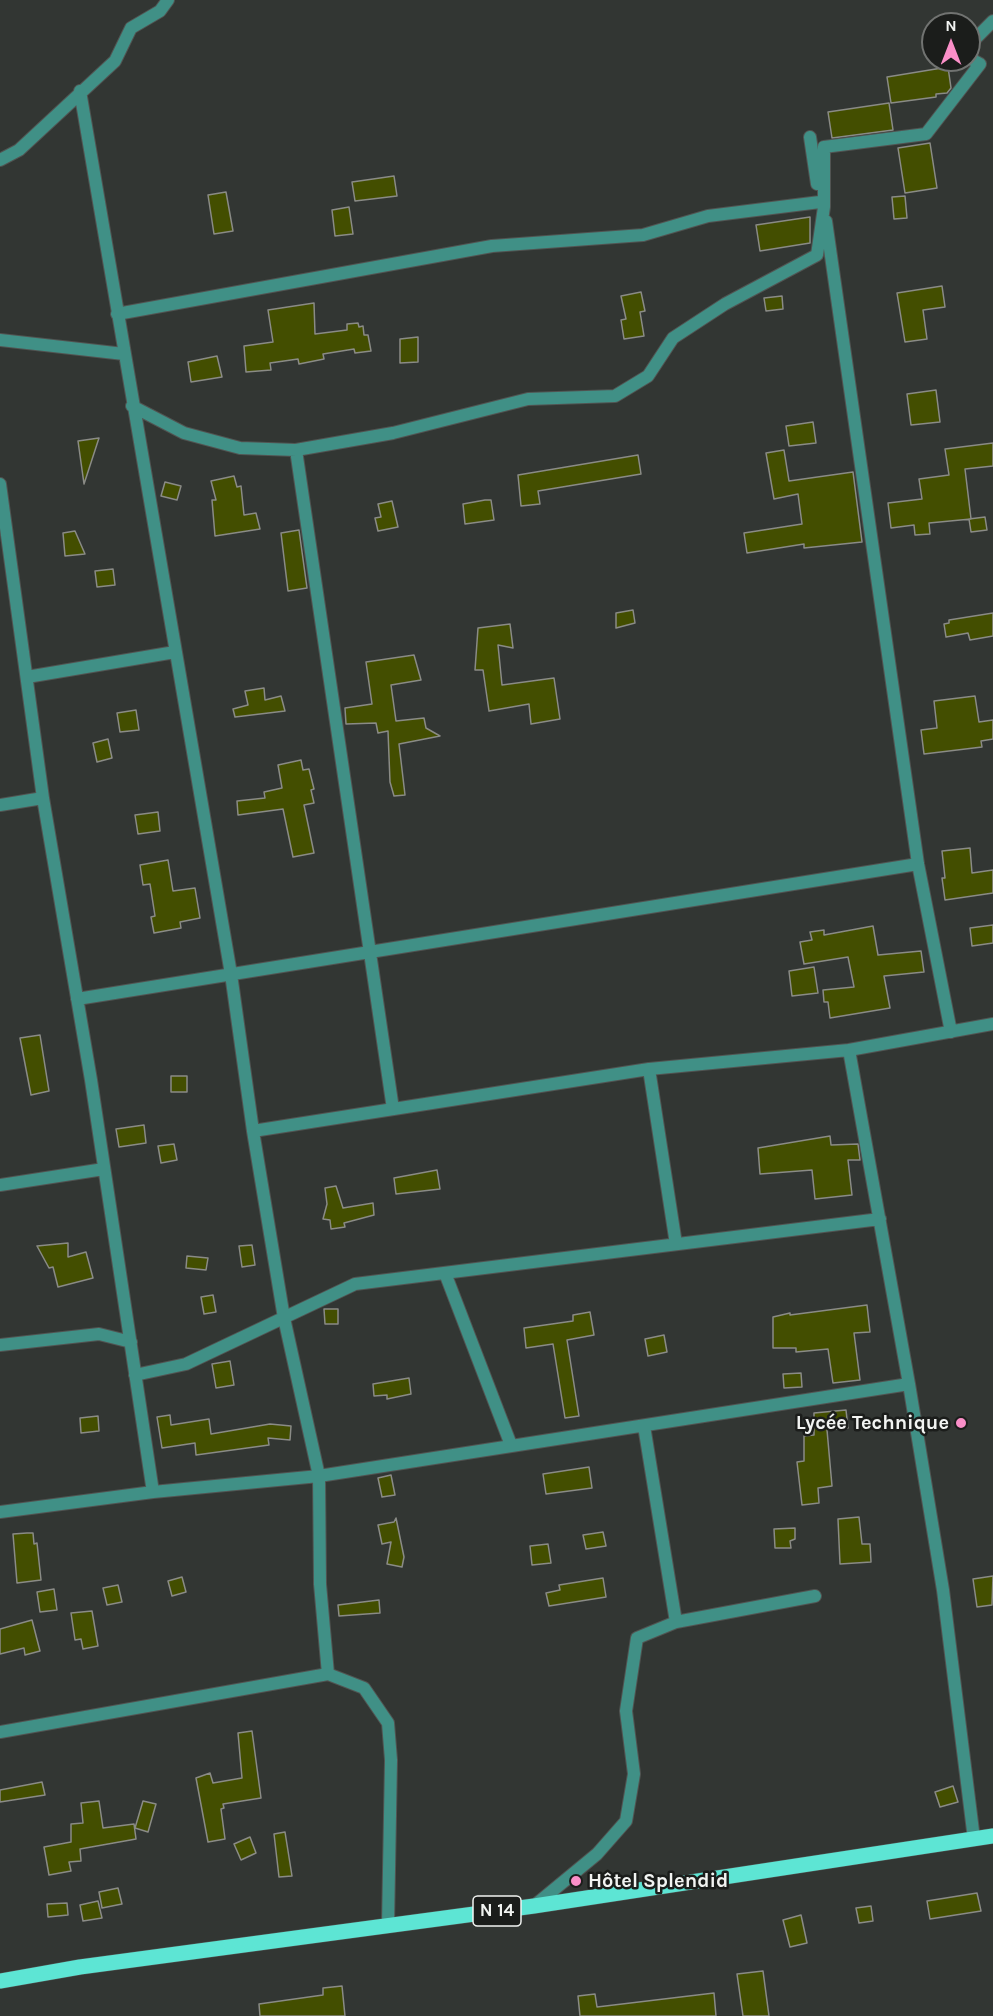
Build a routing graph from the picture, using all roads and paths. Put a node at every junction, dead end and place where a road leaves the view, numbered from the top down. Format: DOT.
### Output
graph roads {
  1 [pos="168,0"];
  2 [pos="993,21"];
  3 [pos="981,33"];
  4 [pos="974,72"];
  5 [pos="80,91"];
  6 [pos="810,137"];
  7 [pos="0,160"];
  8 [pos="822,204"];
  9 [pos="117,314"];
  10 [pos="1,341"];
  11 [pos="124,354"];
  12 [pos="132,406"];
  13 [pos="296,450"];
  14 [pos="0,484"];
  15 [pos="175,652"];
  16 [pos="27,677"];
  17 [pos="43,798"];
  18 [pos="0,805"];
  19 [pos="918,864"];
  20 [pos="368,952"];
  21 [pos="231,974"];
  22 [pos="77,999"];
  23 [pos="993,1024"];
  24 [pos="951,1032"];
  25 [pos="849,1050"];
  26 [pos="649,1070"];
  27 [pos="393,1109"];
  28 [pos="254,1131"];
  29 [pos="104,1169"];
  30 [pos="0,1185"];
  31 [pos="880,1219"];
  32 [pos="676,1244"];
  33 [pos="445,1273"];
  34 [pos="284,1318"];
  35 [pos="131,1342"];
  36 [pos="0,1345"];
  37 [pos="135,1375"];
  38 [pos="909,1384"];
  39 [pos="644,1426"];
  40 [pos="511,1445"];
  41 [pos="319,1476"];
  42 [pos="153,1492"];
  43 [pos="0,1512"];
  44 [pos="815,1596"];
  45 [pos="676,1622"];
  46 [pos="328,1674"];
  47 [pos="0,1732"];
  48 [pos="993,1836"];
  49 [pos="974,1839"];
  50 [pos="534,1906"];
  51 [pos="388,1925"];
  52 [pos="0,1981"];
  1 -- 5 [label="street"];
  2 -- 3 [label="street"];
  4 -- 8 [label="street"];
  5 -- 7 [label="street"];
  5 -- 9 [label="street"];
  6 -- 8 [label="street"];
  8 -- 9 [label="street"];
  8 -- 13 [label="street"];
  8 -- 19 [label="street"];
  9 -- 11 [label="street"];
  10 -- 11 [label="street"];
  11 -- 12 [label="street"];
  12 -- 13 [label="street"];
  12 -- 15 [label="street"];
  13 -- 20 [label="street"];
  14 -- 16 [label="street"];
  15 -- 16 [label="street"];
  15 -- 21 [label="street"];
  16 -- 17 [label="street"];
  17 -- 18 [label="street"];
  17 -- 22 [label="street"];
  19 -- 20 [label="street"];
  19 -- 24 [label="street"];
  20 -- 21 [label="street"];
  20 -- 27 [label="street"];
  21 -- 22 [label="street"];
  21 -- 28 [label="street"];
  22 -- 29 [label="street"];
  23 -- 24 [label="street"];
  24 -- 25 [label="street"];
  25 -- 26 [label="street"];
  25 -- 31 [label="street"];
  26 -- 27 [label="street"];
  26 -- 32 [label="street"];
  27 -- 28 [label="street"];
  28 -- 34 [label="street"];
  29 -- 30 [label="street"];
  29 -- 35 [label="street"];
  31 -- 32 [label="street"];
  31 -- 38 [label="street"];
  32 -- 33 [label="street"];
  33 -- 34 [label="street"];
  33 -- 40 [label="street"];
  34 -- 37 [label="street"];
  34 -- 41 [label="street"];
  35 -- 36 [label="street"];
  35 -- 37 [label="street"];
  37 -- 42 [label="street"];
  38 -- 39 [label="street"];
  38 -- 49 [label="street"];
  39 -- 40 [label="street"];
  39 -- 45 [label="street"];
  40 -- 41 [label="street"];
  41 -- 42 [label="street"];
  41 -- 46 [label="street"];
  42 -- 43 [label="street"];
  44 -- 45 [label="street"];
  45 -- 50 [label="street"];
  46 -- 47 [label="street"];
  46 -- 51 [label="street"];
  48 -- 49 [label="main road, N 14"];
  49 -- 50 [label="main road, N 14"];
  50 -- 51 [label="main road, N 14"];
  51 -- 52 [label="main road, N 14"];
}
